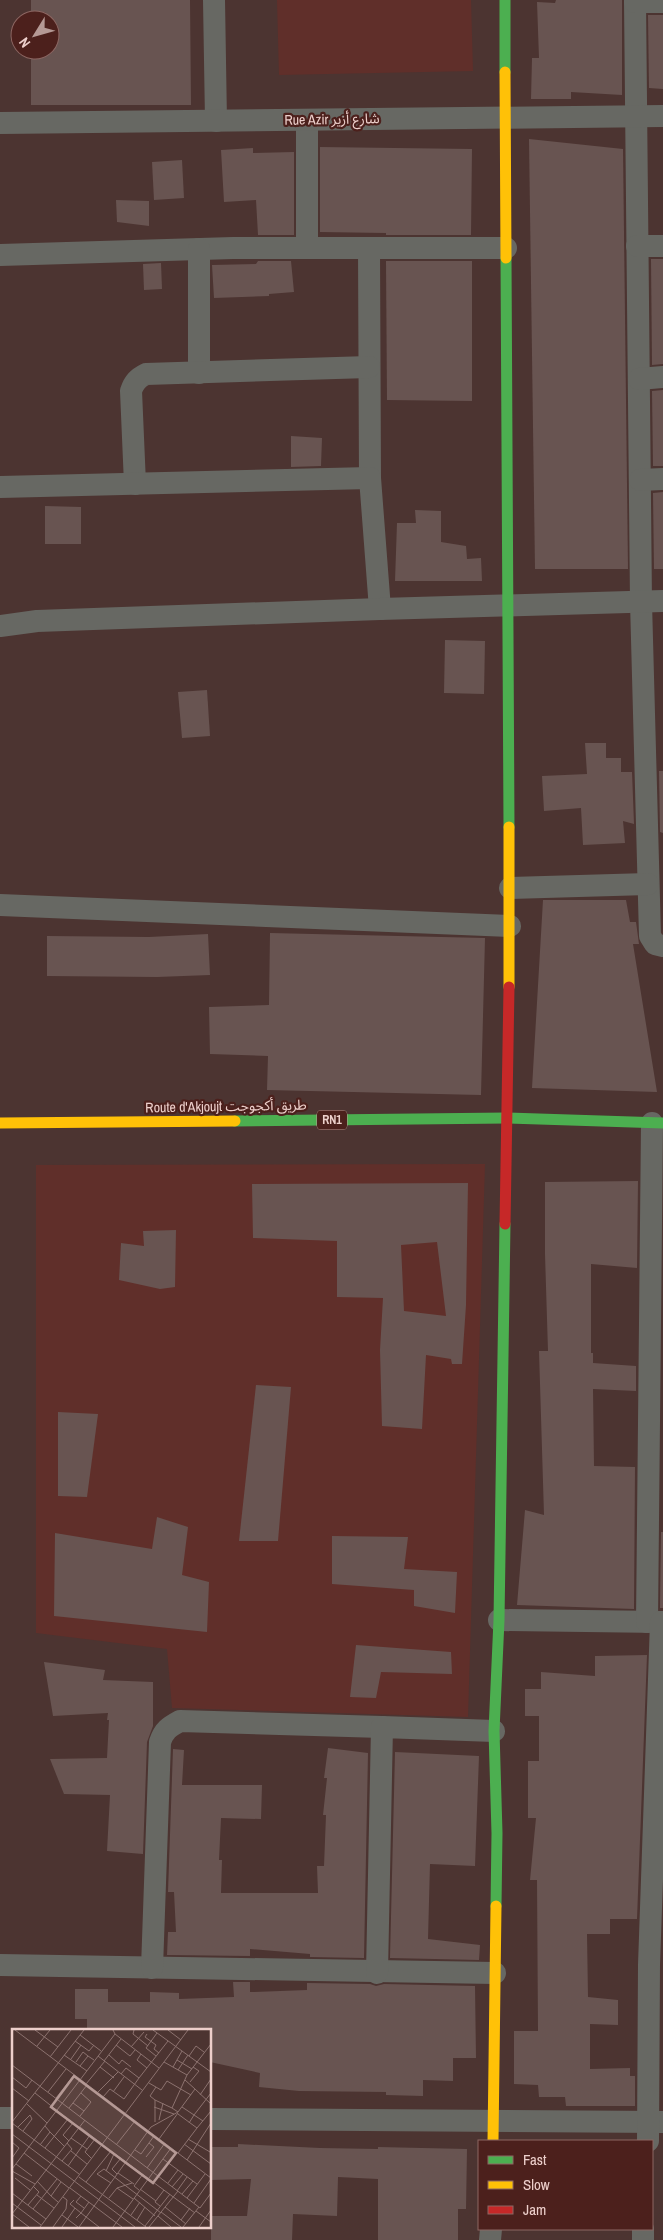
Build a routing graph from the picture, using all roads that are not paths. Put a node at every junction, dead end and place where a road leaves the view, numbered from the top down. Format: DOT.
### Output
graph roads {
  1 [pos="214,0"];
  2 [pos="505,0"];
  3 [pos="635,1"];
  4 [pos="663,2"];
  5 [pos="663,116"];
  6 [pos="636,117"];
  7 [pos="505,118"];
  8 [pos="307,120"];
  9 [pos="216,121"];
  10 [pos="0,122"];
  11 [pos="638,246"];
  12 [pos="663,246"];
  13 [pos="307,248"];
  14 [pos="369,248"];
  15 [pos="506,248"];
  16 [pos="199,249"];
  17 [pos="0,255"];
  18 [pos="369,367"];
  19 [pos="199,373"];
  20 [pos="663,377"];
  21 [pos="639,379"];
  22 [pos="370,478"];
  23 [pos="663,479"];
  24 [pos="640,480"];
  25 [pos="135,484"];
  26 [pos="0,487"];
  27 [pos="652,602"];
  28 [pos="508,605"];
  29 [pos="380,609"];
  30 [pos="0,626"];
  31 [pos="654,723"];
  32 [pos="655,854"];
  33 [pos="648,884"];
  34 [pos="510,888"];
  35 [pos="0,906"];
  36 [pos="510,926"];
  37 [pos="663,946"];
  38 [pos="507,1118"];
  39 [pos="658,1123"];
  40 [pos="0,1124"];
  41 [pos="657,1284"];
  42 [pos="656,1392"];
  43 [pos="656,1498"];
  44 [pos="499,1620"];
  45 [pos="657,1622"];
  46 [pos="382,1727"];
  47 [pos="494,1731"];
  48 [pos="659,1767"];
  49 [pos="657,1878"];
  50 [pos="0,1965"];
  51 [pos="152,1968"];
  52 [pos="377,1972"];
  53 [pos="495,1973"];
  54 [pos="656,1984"];
  55 [pos="211,2119"];
  56 [pos="654,2128"];
  57 [pos="493,2131"];
  1 -- 9 [label="street"];
  2 -- 7 [label="main road"];
  3 -- 4 [label="street"];
  3 -- 6 [label="street"];
  5 -- 6 [label="street, Rue Azir شارع أزير"];
  6 -- 7 [label="street, Rue Azir شارع أزير"];
  6 -- 11 [label="street"];
  7 -- 8 [label="street, Rue Azir شارع أزير"];
  7 -- 15 [label="main road"];
  8 -- 9 [label="street, Rue Azir شارع أزير"];
  8 -- 13 [label="street"];
  9 -- 10 [label="street, Rue Azir شارع أزير"];
  11 -- 12 [label="street"];
  11 -- 21 [label="street"];
  13 -- 14 [label="street"];
  13 -- 16 [label="street"];
  14 -- 15 [label="street"];
  14 -- 18 [label="street"];
  15 -- 28 [label="main road"];
  16 -- 17 [label="street"];
  16 -- 19 [label="street"];
  18 -- 19 [label="street"];
  18 -- 22 [label="street"];
  19 -- 25 [label="street"];
  20 -- 21 [label="street"];
  21 -- 24 [label="street"];
  22 -- 25 [label="street"];
  22 -- 29 [label="street"];
  23 -- 24 [label="street"];
  24 -- 27 [label="street"];
  25 -- 26 [label="street"];
  27 -- 28 [label="street"];
  27 -- 31 [label="street"];
  28 -- 29 [label="street"];
  28 -- 34 [label="main road"];
  29 -- 30 [label="street"];
  31 -- 32 [label="street"];
  32 -- 33 [label="street"];
  33 -- 34 [label="street"];
  33 -- 37 [label="street"];
  34 -- 36 [label="main road"];
  35 -- 36 [label="street"];
  36 -- 38 [label="main road"];
  38 -- 39 [label="main road, Route d'Akjoujt طريق أكجوجت / RN1"];
  38 -- 40 [label="main road, Route d'Akjoujt طريق أكجوجت / RN1"];
  38 -- 44 [label="main road"];
  39 -- 41 [label="street"];
  41 -- 42 [label="street"];
  42 -- 43 [label="street"];
  43 -- 45 [label="street"];
  44 -- 45 [label="street"];
  44 -- 47 [label="main road"];
  45 -- 48 [label="street"];
  46 -- 47 [label="street"];
  46 -- 51 [label="street"];
  46 -- 52 [label="street"];
  47 -- 53 [label="main road"];
  48 -- 49 [label="street"];
  49 -- 54 [label="street"];
  50 -- 51 [label="street"];
  51 -- 52 [label="street"];
  52 -- 53 [label="street"];
  53 -- 57 [label="main road"];
  54 -- 56 [label="street"];
  55 -- 57 [label="street"];
  56 -- 57 [label="street"];
}
